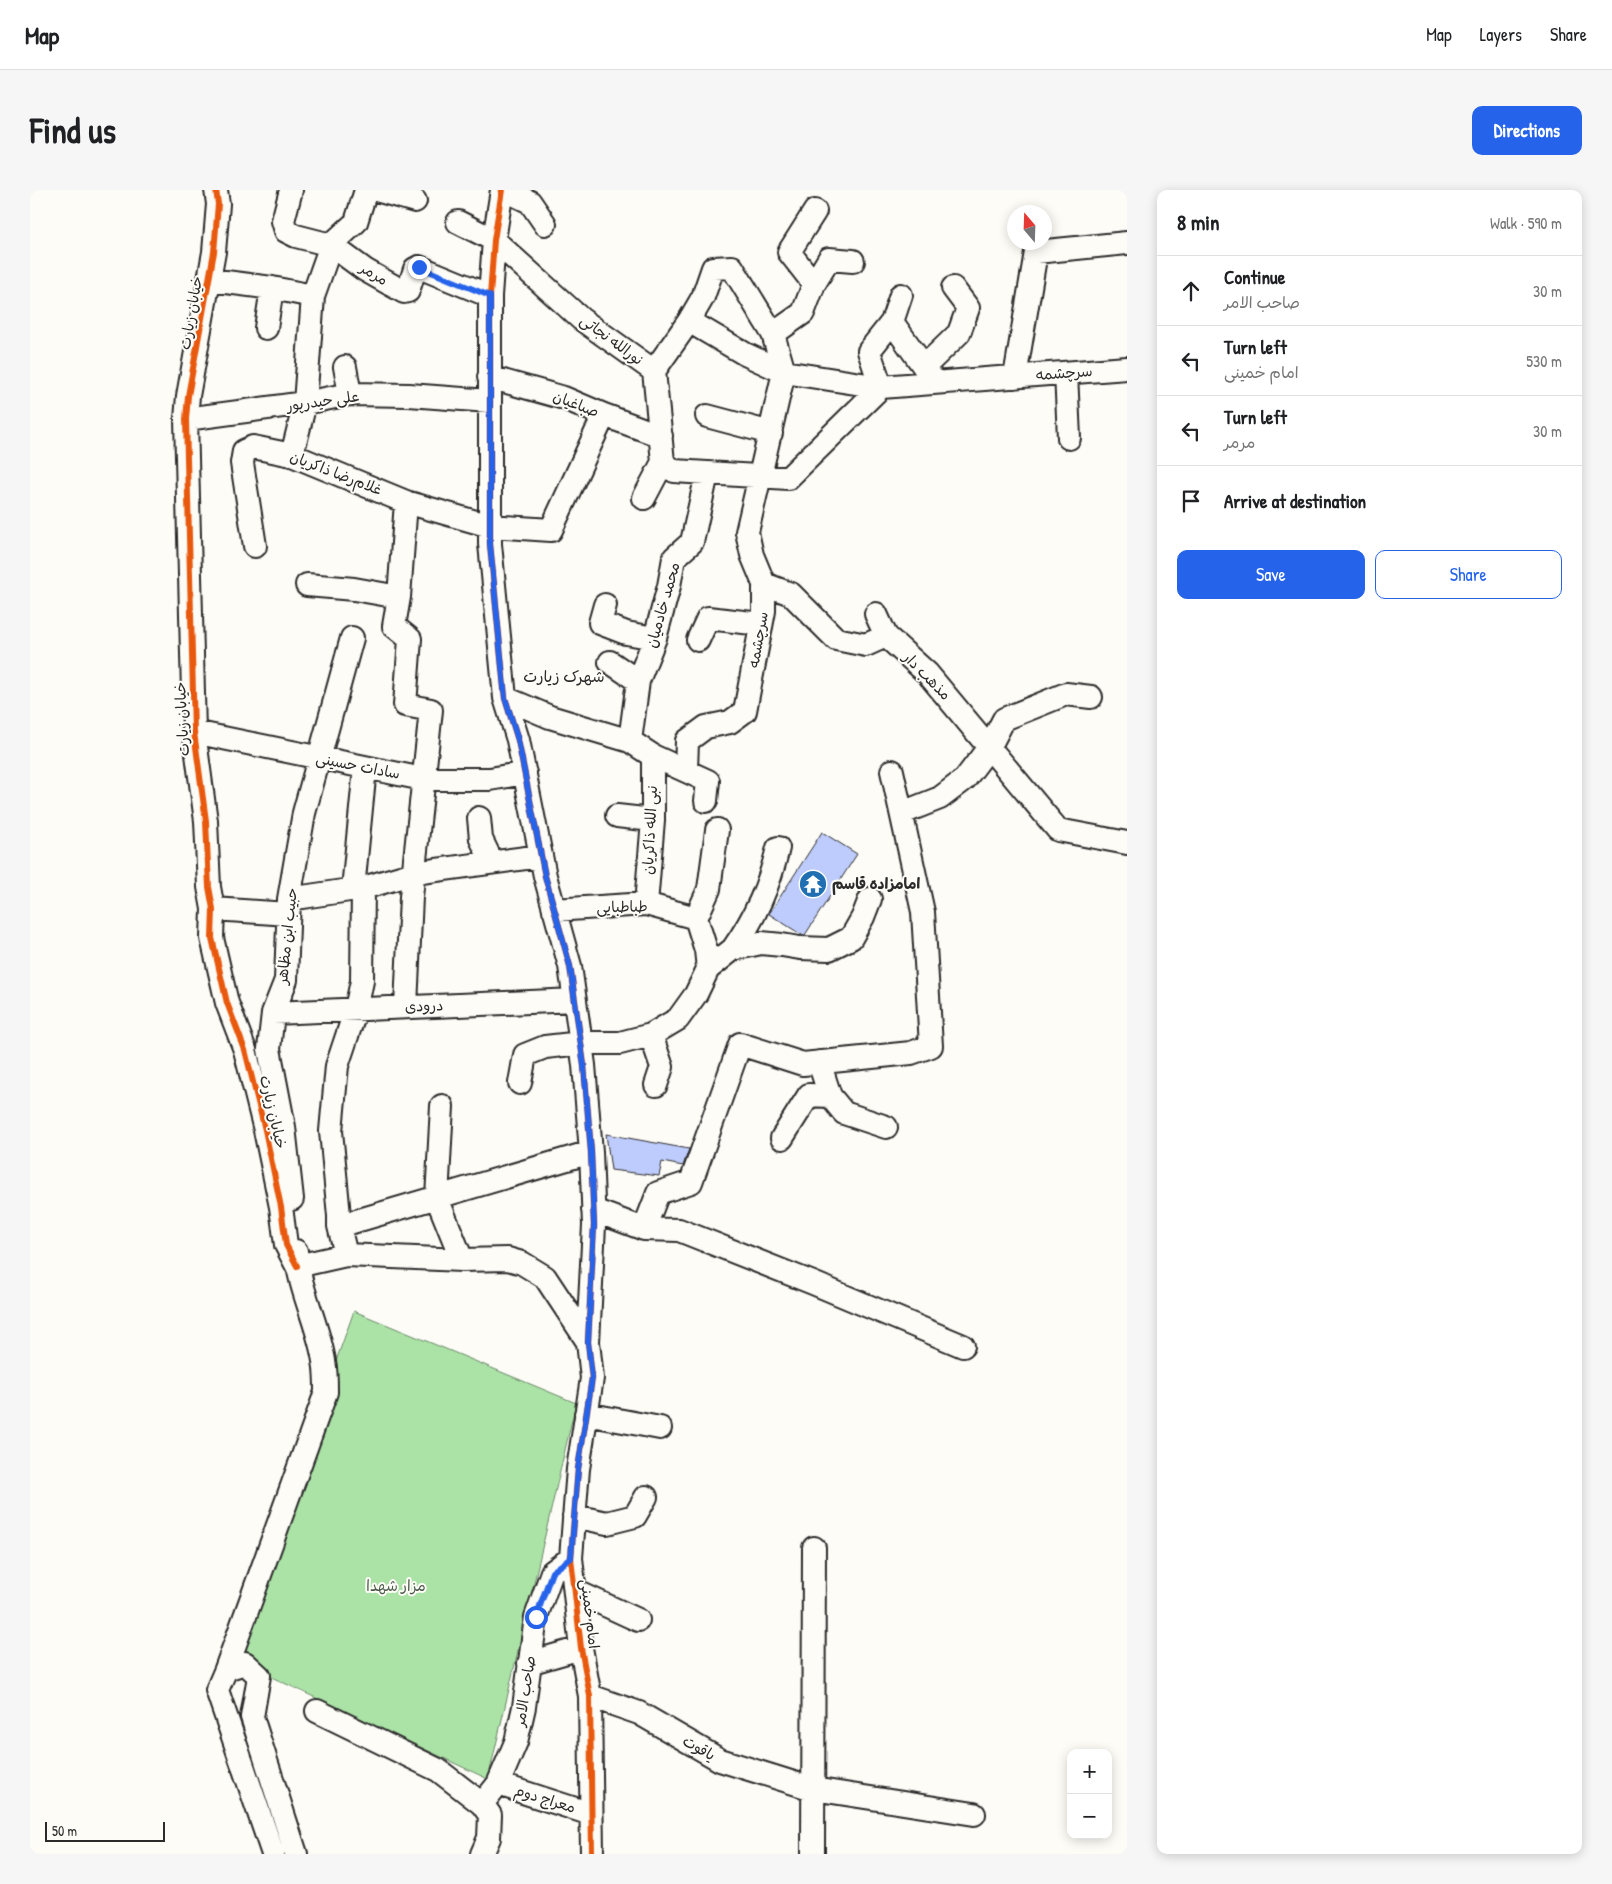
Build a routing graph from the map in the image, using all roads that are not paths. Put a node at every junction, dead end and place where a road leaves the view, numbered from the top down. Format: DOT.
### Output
graph roads {
  1 [pos="216,190"];
  2 [pos="291,190"];
  3 [pos="366,190"];
  4 [pos="376,190"];
  5 [pos="504,190"];
  6 [pos="415,201"];
  7 [pos="815,211"];
  8 [pos="458,222"];
  9 [pos="544,224"];
  10 [pos="494,240"];
  11 [pos="1127,243"];
  12 [pos="331,245"];
  13 [pos="853,262"];
  14 [pos="210,280"];
  15 [pos="814,284"];
  16 [pos="272,288"];
  17 [pos="953,288"];
  18 [pos="313,296"];
  19 [pos="490,296"];
  20 [pos="901,296"];
  21 [pos="689,321"];
  22 [pos="892,322"];
  23 [pos="266,328"];
  24 [pos="773,334"];
  25 [pos="345,367"];
  26 [pos="1127,368"];
  27 [pos="654,371"];
  28 [pos="784,372"];
  29 [pos="1066,373"];
  30 [pos="930,375"];
  31 [pos="1015,377"];
  32 [pos="489,378"];
  33 [pos="881,387"];
  34 [pos="350,394"];
  35 [pos="489,401"];
  36 [pos="305,404"];
  37 [pos="604,415"];
  38 [pos="707,416"];
  39 [pos="186,419"];
  40 [pos="770,433"];
  41 [pos="660,436"];
  42 [pos="1069,438"];
  43 [pos="292,455"];
  44 [pos="663,462"];
  45 [pos="707,474"];
  46 [pos="761,478"];
  47 [pos="644,498"];
  48 [pos="406,502"];
  49 [pos="490,526"];
  50 [pos="256,546"];
  51 [pos="306,584"];
  52 [pos="764,584"];
  53 [pos="399,597"];
  54 [pos="605,605"];
  55 [pos="876,614"];
  56 [pos="761,624"];
  57 [pos="886,636"];
  58 [pos="352,638"];
  59 [pos="655,638"];
  60 [pos="698,640"];
  61 [pos="610,662"];
  62 [pos="638,681"];
  63 [pos="1091,697"];
  64 [pos="505,698"];
  65 [pos="194,732"];
  66 [pos="630,741"];
  67 [pos="990,746"];
  68 [pos="653,756"];
  69 [pos="319,758"];
  70 [pos="366,768"];
  71 [pos="686,770"];
  72 [pos="892,771"];
  73 [pos="525,773"];
  74 [pos="423,779"];
  75 [pos="706,801"];
  76 [pos="902,813"];
  77 [pos="617,816"];
  78 [pos="479,818"];
  79 [pos="653,820"];
  80 [pos="717,830"];
  81 [pos="1127,843"];
  82 [pos="778,848"];
  83 [pos="541,856"];
  84 [pos="492,862"];
  85 [pos="414,873"];
  86 [pos="358,889"];
  87 [pos="870,899"];
  88 [pos="646,904"];
  89 [pos="289,906"];
  90 [pos="213,909"];
  91 [pos="554,910"];
  92 [pos="696,918"];
  93 [pos="733,948"];
  94 [pos="708,969"];
  95 [pos="575,1000"];
  96 [pos="406,1006"];
  97 [pos="356,1009"];
  98 [pos="273,1013"];
  99 [pos="650,1035"];
  100 [pos="581,1042"];
  101 [pos="819,1062"];
  102 [pos="520,1083"];
  103 [pos="656,1085"];
  104 [pos="830,1096"];
  105 [pos="442,1106"];
  106 [pos="886,1127"];
  107 [pos="782,1138"];
  108 [pos="591,1152"];
  109 [pos="437,1198"];
  110 [pos="593,1210"];
  111 [pos="339,1226"];
  112 [pos="644,1229"];
  113 [pos="346,1255"];
  114 [pos="462,1260"];
  115 [pos="297,1266"];
  116 [pos="588,1342"];
  117 [pos="963,1346"];
  118 [pos="586,1414"];
  119 [pos="660,1428"];
  120 [pos="646,1497"];
  121 [pos="574,1516"];
  122 [pos="814,1548"];
  123 [pos="571,1558"];
  124 [pos="575,1591"];
  125 [pos="638,1620"];
  126 [pos="581,1648"];
  127 [pos="529,1663"];
  128 [pos="226,1669"];
  129 [pos="590,1696"];
  130 [pos="317,1712"];
  131 [pos="498,1784"];
  132 [pos="813,1789"];
  133 [pos="482,1804"];
  134 [pos="592,1814"];
  135 [pos="974,1814"];
  136 [pos="273,1854"];
  137 [pos="296,1854"];
  138 [pos="482,1854"];
  139 [pos="592,1854"];
  140 [pos="813,1854"];
  1 -- 14 [label="street, خیابان زیارت"];
  2 -- 12 [label="street, مرمر"];
  3 -- 12 [label="street"];
  4 -- 6 [label="street"];
  5 -- 9 [label="street"];
  5 -- 10 [label="street, امام خمینی"];
  7 -- 15 [label="street"];
  8 -- 10 [label="street, نورالله نجاتی"];
  10 -- 19 [label="street, امام خمینی"];
  10 -- 27 [label="street, نورالله نجاتی"];
  11 -- 31 [label="street"];
  12 -- 18 [label="street"];
  12 -- 19 [label="street, مرمر"];
  13 -- 15 [label="street"];
  14 -- 16 [label="street"];
  14 -- 39 [label="street, خیابان زیارت"];
  15 -- 24 [label="street"];
  16 -- 18 [label="street"];
  16 -- 23 [label="street"];
  17 -- 30 [label="street"];
  18 -- 36 [label="street"];
  19 -- 32 [label="street, امام خمینی"];
  20 -- 22 [label="street"];
  21 -- 24 [label="street"];
  21 -- 27 [label="street"];
  21 -- 28 [label="street, سرچشمه"];
  22 -- 30 [label="street"];
  22 -- 33 [label="street"];
  24 -- 28 [label="street"];
  25 -- 34 [label="street"];
  26 -- 29 [label="street, سرچشمه"];
  27 -- 41 [label="street, نورالله نجاتی"];
  28 -- 33 [label="street, سرچشمه"];
  28 -- 40 [label="street, سرچشمه"];
  29 -- 31 [label="street, سرچشمه"];
  29 -- 42 [label="street"];
  30 -- 31 [label="street, سرچشمه"];
  30 -- 33 [label="street, سرچشمه"];
  32 -- 35 [label="street, امام خمینی"];
  32 -- 37 [label="street, صباغیان"];
  33 -- 46 [label="street"];
  34 -- 35 [label="street, علی حیدرپور"];
  34 -- 36 [label="street, علی حیدرپور"];
  35 -- 49 [label="street, امام خمینی"];
  36 -- 39 [label="street, علی حیدرپور"];
  36 -- 43 [label="street"];
  37 -- 41 [label="street, صباغیان"];
  37 -- 49 [label="street, غلام‌رضا ذاکریان"];
  38 -- 40 [label="street"];
  39 -- 65 [label="street, خیابان زیارت"];
  40 -- 46 [label="street, سرچشمه"];
  41 -- 44 [label="street, نورالله نجاتی"];
  43 -- 48 [label="street, غلام‌رضا ذاکریان"];
  43 -- 50 [label="street, غلام‌رضا ذاکریان"];
  44 -- 45 [label="street"];
  44 -- 47 [label="street"];
  45 -- 46 [label="street"];
  45 -- 59 [label="street, محمد خادمیان"];
  46 -- 52 [label="street, سرچشمه"];
  48 -- 49 [label="street, غلام‌رضا ذاکریان"];
  48 -- 53 [label="street"];
  49 -- 64 [label="street, امام خمینی"];
  51 -- 53 [label="street"];
  52 -- 56 [label="street, سرچشمه"];
  52 -- 57 [label="street"];
  53 -- 74 [label="street"];
  54 -- 59 [label="street"];
  55 -- 57 [label="street"];
  56 -- 60 [label="street"];
  56 -- 71 [label="street, سرچشمه"];
  57 -- 67 [label="street, مذهب دار"];
  58 -- 69 [label="street, حبیب ابن مظاهر"];
  59 -- 62 [label="street, محمد خادمیان"];
  61 -- 62 [label="street"];
  62 -- 66 [label="street, محمد خادمیان"];
  63 -- 67 [label="street"];
  64 -- 66 [label="street"];
  64 -- 73 [label="street, امام خمینی"];
  65 -- 69 [label="street, سادات حسینی"];
  65 -- 90 [label="street, خیابان زیارت"];
  66 -- 68 [label="street"];
  67 -- 76 [label="street"];
  67 -- 81 [label="street, مذهب دار"];
  68 -- 71 [label="street"];
  68 -- 79 [label="street, نبی الله ذاکریان"];
  69 -- 70 [label="street, سادات حسینی"];
  69 -- 89 [label="street, حبیب ابن مظاهر"];
  70 -- 74 [label="street, سادات حسینی"];
  70 -- 86 [label="street"];
  71 -- 75 [label="street"];
  72 -- 76 [label="street"];
  73 -- 74 [label="street, سادات حسینی"];
  73 -- 83 [label="street, امام خمینی"];
  74 -- 85 [label="street"];
  76 -- 101 [label="street"];
  77 -- 79 [label="street"];
  78 -- 84 [label="street"];
  79 -- 88 [label="street, نبی الله ذاکریان"];
  80 -- 92 [label="street"];
  82 -- 93 [label="street"];
  83 -- 84 [label="street"];
  83 -- 91 [label="street, امام خمینی"];
  84 -- 85 [label="street"];
  85 -- 86 [label="street"];
  85 -- 96 [label="street"];
  86 -- 89 [label="street"];
  86 -- 97 [label="street"];
  87 -- 93 [label="street"];
  88 -- 91 [label="street, طباطبایی"];
  88 -- 92 [label="street, طباطبایی"];
  89 -- 90 [label="street"];
  89 -- 98 [label="street, حبیب ابن مظاهر"];
  90 -- 115 [label="street, خیابان زیارت"];
  91 -- 95 [label="street, امام خمینی"];
  92 -- 94 [label="street"];
  93 -- 94 [label="street"];
  94 -- 99 [label="street"];
  95 -- 96 [label="street, درودی"];
  95 -- 100 [label="street, امام خمینی"];
  96 -- 97 [label="street, درودی"];
  97 -- 98 [label="street, درودی"];
  97 -- 111 [label="street"];
  98 -- 115 [label="street, حبیب ابن مظاهر"];
  99 -- 100 [label="street"];
  99 -- 103 [label="street"];
  100 -- 102 [label="street"];
  100 -- 108 [label="street, امام خمینی"];
  101 -- 104 [label="street"];
  101 -- 112 [label="street"];
  104 -- 106 [label="street"];
  104 -- 107 [label="street"];
  105 -- 109 [label="street"];
  108 -- 109 [label="street"];
  108 -- 110 [label="street, امام خمینی"];
  109 -- 111 [label="street"];
  109 -- 114 [label="street"];
  110 -- 112 [label="street"];
  110 -- 116 [label="street, امام خمینی"];
  111 -- 113 [label="street"];
  112 -- 117 [label="street"];
  113 -- 114 [label="street"];
  113 -- 115 [label="street"];
  114 -- 116 [label="street"];
  115 -- 128 [label="street"];
  116 -- 118 [label="street, امام خمینی"];
  118 -- 119 [label="street"];
  118 -- 121 [label="street, امام خمینی"];
  120 -- 121 [label="street"];
  121 -- 123 [label="street, امام خمینی"];
  122 -- 132 [label="street"];
  123 -- 124 [label="street, امام خمینی"];
  123 -- 127 [label="street, صاحب الامر"];
  124 -- 125 [label="street"];
  124 -- 126 [label="street, امام خمینی"];
  126 -- 127 [label="street"];
  126 -- 129 [label="street, امام خمینی"];
  127 -- 131 [label="street, صاحب الامر"];
  128 -- 136 [label="street"];
  128 -- 137 [label="street"];
  129 -- 132 [label="street, یاقوت"];
  129 -- 134 [label="street, امام خمینی"];
  130 -- 133 [label="street"];
  131 -- 133 [label="street, صاحب الامر"];
  131 -- 134 [label="street, معراج دوم"];
  132 -- 135 [label="street, یاقوت"];
  132 -- 140 [label="street"];
  133 -- 138 [label="street"];
  134 -- 139 [label="street, امام خمینی"];
}
